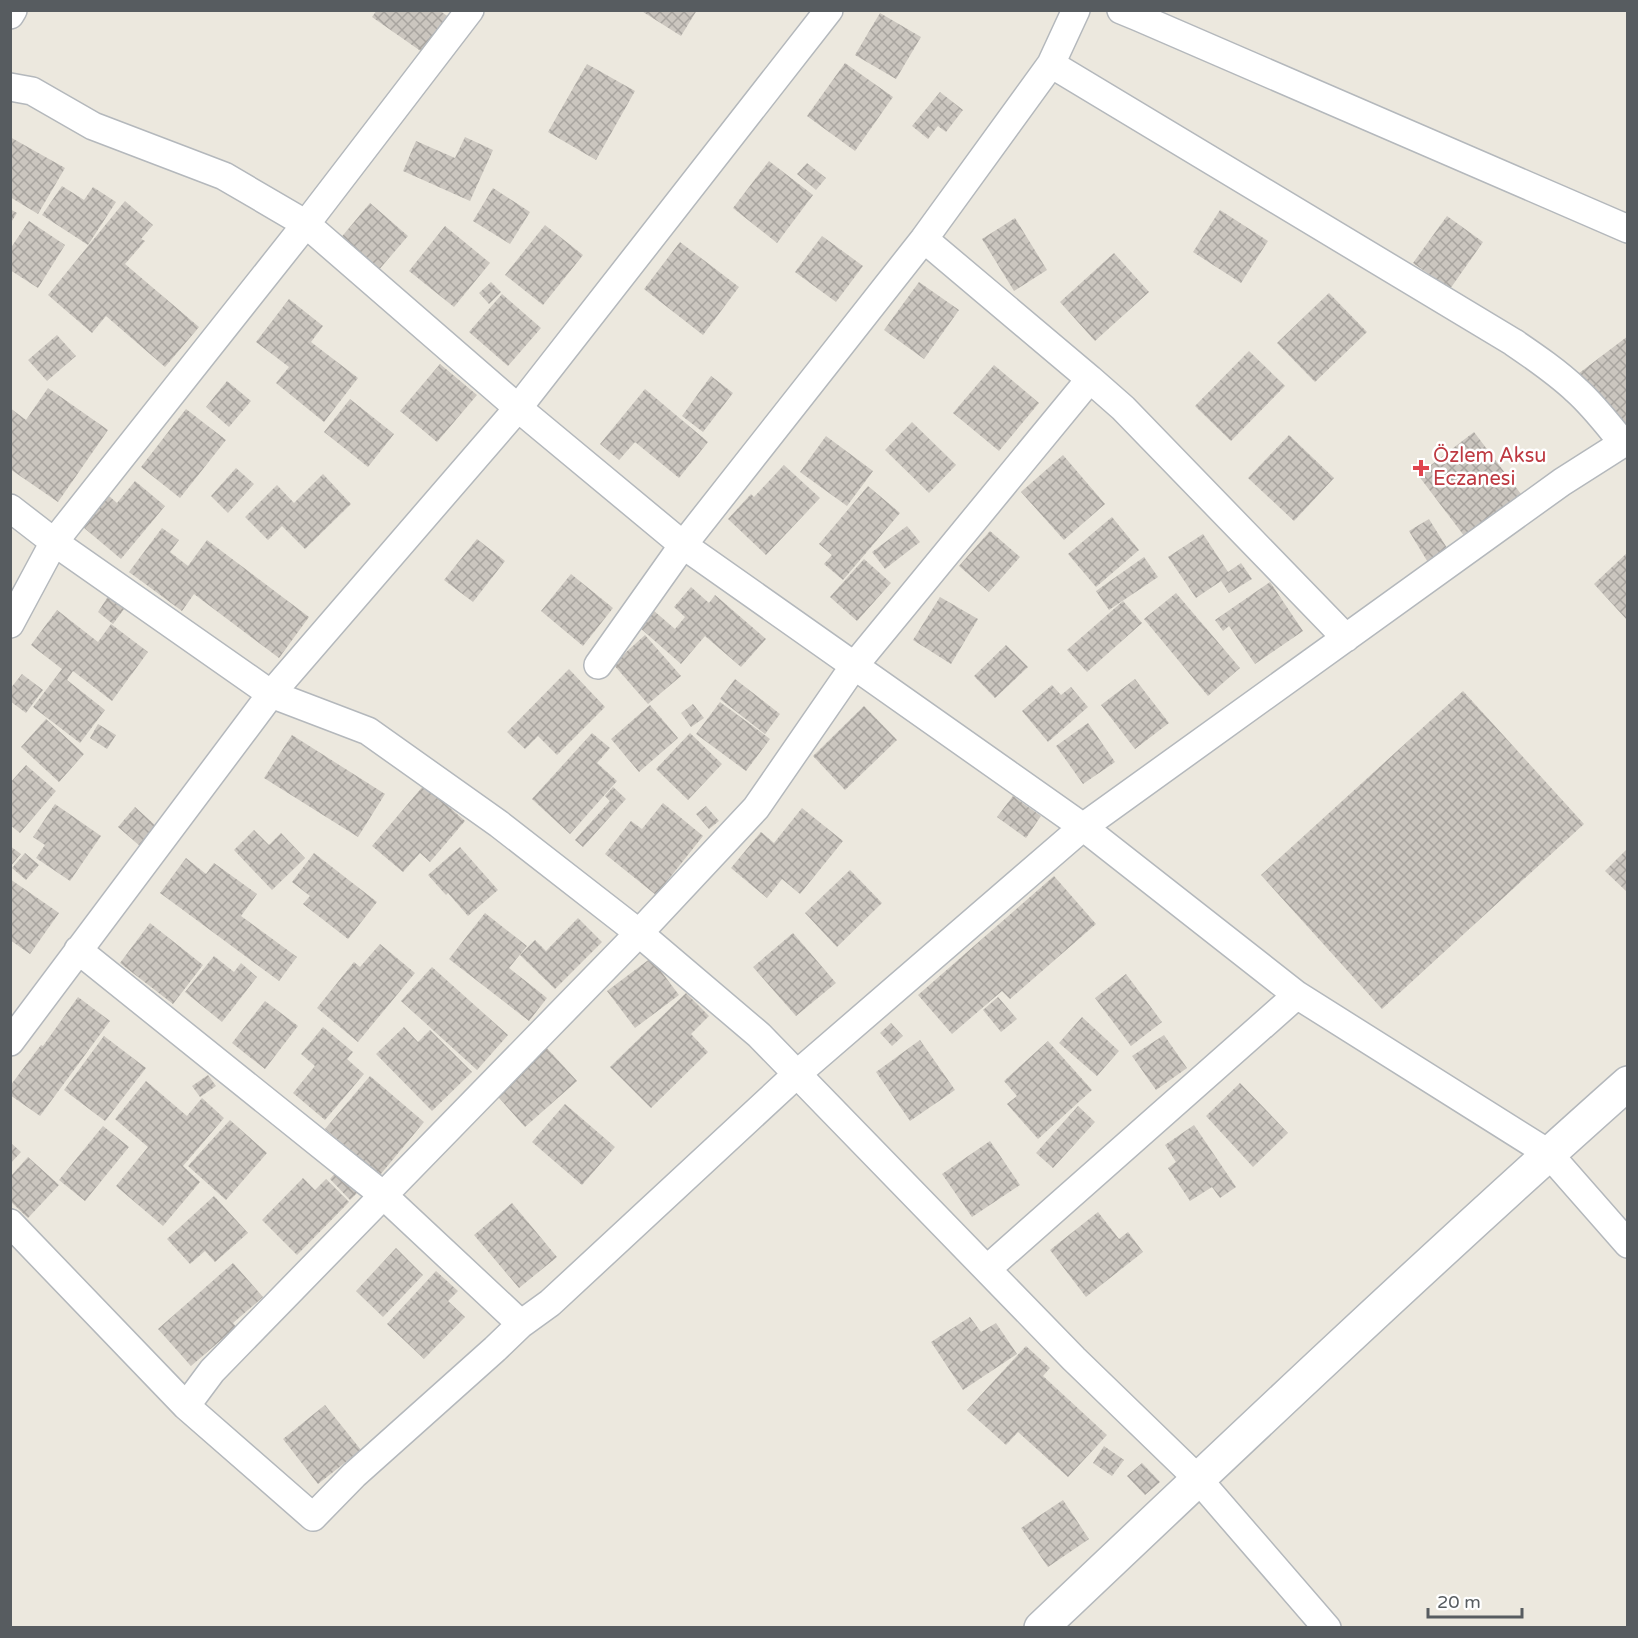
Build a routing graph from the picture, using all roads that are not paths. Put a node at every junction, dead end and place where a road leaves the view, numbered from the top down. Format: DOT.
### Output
graph roads {
  1 [pos="13,10"];
  2 [pos="470,10"];
  3 [pos="829,10"];
  4 [pos="1076,10"];
  5 [pos="1121,10"];
  6 [pos="10,15"];
  7 [pos="1051,64"];
  8 [pos="10,87"];
  9 [pos="306,224"];
  10 [pos="1628,229"];
  11 [pos="924,239"];
  12 [pos="1090,379"];
  13 [pos="518,408"];
  14 [pos="1625,441"];
  15 [pos="10,508"];
  16 [pos="54,542"];
  17 [pos="683,546"];
  18 [pos="10,624"];
  19 [pos="1346,638"];
  20 [pos="598,665"];
  21 [pos="854,666"];
  22 [pos="271,694"];
  23 [pos="1083,828"];
  24 [pos="639,933"];
  25 [pos="78,950"];
  26 [pos="1297,995"];
  27 [pos="10,1042"];
  28 [pos="797,1074"];
  29 [pos="1628,1083"];
  30 [pos="1548,1154"];
  31 [pos="383,1195"];
  32 [pos="10,1223"];
  33 [pos="1628,1244"];
  34 [pos="987,1269"];
  35 [pos="521,1324"];
  36 [pos="186,1406"];
  37 [pos="1198,1479"];
  38 [pos="1041,1628"];
  39 [pos="1327,1628"];
  1 -- 6 [label="street"];
  2 -- 9 [label="street"];
  3 -- 13 [label="street"];
  4 -- 7 [label="street"];
  5 -- 10 [label="street"];
  7 -- 11 [label="street"];
  7 -- 14 [label="street"];
  8 -- 9 [label="street"];
  9 -- 13 [label="street"];
  9 -- 16 [label="street"];
  11 -- 12 [label="street"];
  11 -- 17 [label="street"];
  12 -- 19 [label="street"];
  12 -- 21 [label="street"];
  13 -- 17 [label="street"];
  13 -- 22 [label="street"];
  14 -- 19 [label="street"];
  15 -- 16 [label="street"];
  16 -- 18 [label="street"];
  16 -- 22 [label="street"];
  17 -- 20 [label="street"];
  17 -- 21 [label="street"];
  19 -- 23 [label="street"];
  21 -- 23 [label="street"];
  21 -- 24 [label="street"];
  22 -- 24 [label="street"];
  22 -- 25 [label="street"];
  23 -- 26 [label="street"];
  23 -- 28 [label="street"];
  24 -- 28 [label="street"];
  24 -- 31 [label="street"];
  25 -- 27 [label="street"];
  25 -- 31 [label="street"];
  26 -- 30 [label="street"];
  26 -- 34 [label="street"];
  28 -- 34 [label="street"];
  28 -- 35 [label="street"];
  29 -- 30 [label="street"];
  30 -- 33 [label="street"];
  30 -- 37 [label="street"];
  31 -- 35 [label="street"];
  31 -- 36 [label="street"];
  32 -- 36 [label="street"];
  34 -- 37 [label="street"];
  35 -- 36 [label="street"];
  37 -- 38 [label="street"];
  37 -- 39 [label="street"];
}
